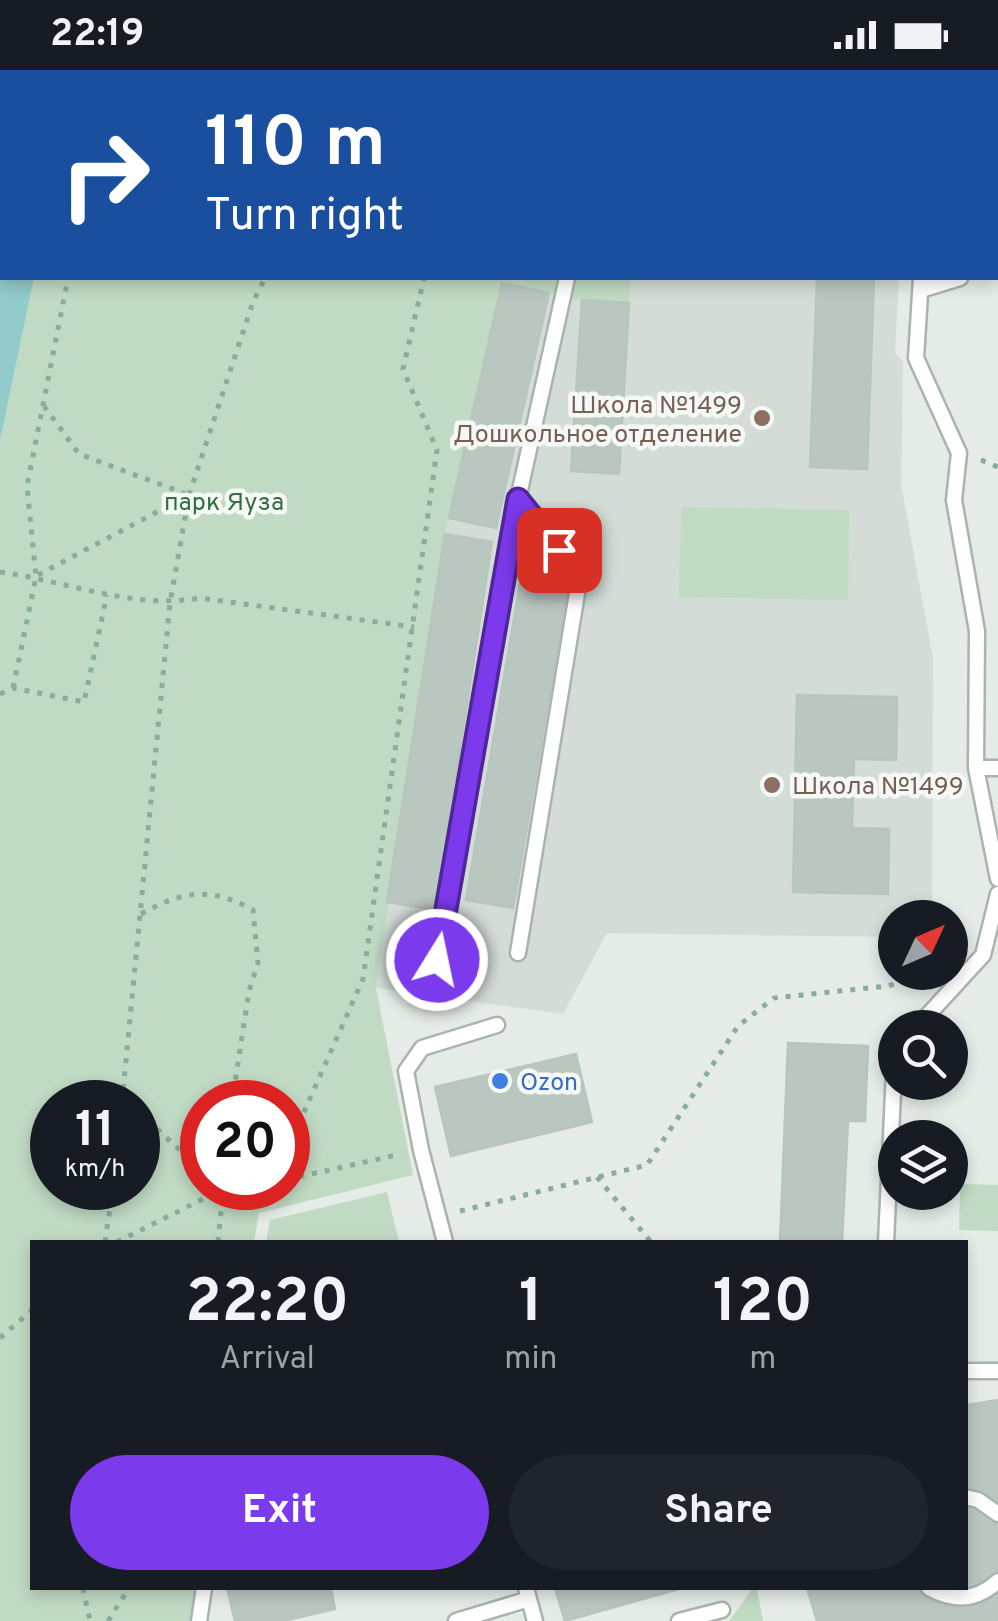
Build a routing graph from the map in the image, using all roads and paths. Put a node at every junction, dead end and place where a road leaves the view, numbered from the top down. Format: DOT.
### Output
graph roads {
  1 [pos="68,280"];
  2 [pos="263,280"];
  3 [pos="424,280"];
  4 [pos="567,280"];
  5 [pos="947,280"];
  6 [pos="921,284"];
  7 [pos="43,404"];
  8 [pos="189,495"];
  9 [pos="518,499"];
  10 [pos="0,572"];
  11 [pos="36,577"];
  12 [pos="106,595"];
  13 [pos="170,603"];
  14 [pos="414,627"];
  15 [pos="13,688"];
  16 [pos="0,694"];
  17 [pos="976,768"];
  18 [pos="998,768"];
  19 [pos="998,879"];
  20 [pos="998,894"];
  21 [pos="141,914"];
  22 [pos="518,953"];
  23 [pos="437,960"];
  24 [pos="878,987"];
  25 [pos="933,1010"];
  26 [pos="497,1025"];
  27 [pos="126,1080"];
  28 [pos="236,1080"];
  29 [pos="310,1099"];
  30 [pos="893,1100"];
  31 [pos="160,1132"];
  32 [pos="180,1150"];
  33 [pos="421,1150"];
  34 [pos="310,1174"];
  35 [pos="597,1178"];
  36 [pos="180,1209"];
  37 [pos="110,1210"];
  38 [pos="220,1210"];
  39 [pos="439,1216"];
  40 [pos="105,1240"];
  41 [pos="120,1240"];
  42 [pos="218,1240"];
  43 [pos="445,1240"];
  44 [pos="648,1240"];
  45 [pos="886,1240"];
  46 [pos="30,1312"];
  47 [pos="0,1338"];
  48 [pos="968,1371"];
  49 [pos="998,1371"];
  50 [pos="968,1498"];
  51 [pos="998,1514"];
  52 [pos="998,1581"];
  53 [pos="83,1590"];
  54 [pos="128,1590"];
  55 [pos="204,1590"];
  56 [pos="934,1590"];
  57 [pos="528,1593"];
  58 [pos="722,1610"];
  59 [pos="90,1621"];
  60 [pos="108,1621"];
  61 [pos="199,1621"];
  62 [pos="456,1621"];
  63 [pos="535,1621"];
  64 [pos="680,1621"];
  1 -- 7 [label="path"];
  2 -- 8 [label="path"];
  3 -- 14 [label="path"];
  4 -- 9 [label="lane"];
  5 -- 6 [label="lane"];
  6 -- 17 [label="lane"];
  7 -- 8 [label="path"];
  7 -- 11 [label="path"];
  8 -- 11 [label="path"];
  8 -- 13 [label="path"];
  9 -- 22 [label="lane"];
  9 -- 23 [label="lane"];
  10 -- 11 [label="path"];
  11 -- 12 [label="path"];
  11 -- 15 [label="path"];
  12 -- 13 [label="path"];
  12 -- 15 [label="path"];
  13 -- 14 [label="path"];
  13 -- 21 [label="path"];
  14 -- 29 [label="path"];
  15 -- 16 [label="path"];
  17 -- 18 [label="lane"];
  17 -- 19 [label="lane"];
  20 -- 25 [label="lane"];
  21 -- 27 [label="path"];
  21 -- 28 [label="path"];
  24 -- 35 [label="path"];
  26 -- 33 [label="lane"];
  30 -- 45 [label="lane"];
  31 -- 32 [label="path"];
  33 -- 34 [label="path"];
  33 -- 39 [label="lane"];
  35 -- 39 [label="path"];
  35 -- 44 [label="path"];
  36 -- 41 [label="path"];
  37 -- 40 [label="path"];
  38 -- 42 [label="path"];
  39 -- 43 [label="lane"];
  46 -- 47 [label="path"];
  48 -- 49 [label="lane"];
  50 -- 51 [label="lane"];
  52 -- 56 [label="lane"];
  53 -- 59 [label="path"];
  54 -- 60 [label="path"];
  55 -- 61 [label="lane"];
  57 -- 62 [label="lane"];
  57 -- 63 [label="lane"];
  58 -- 64 [label="lane"];
}
